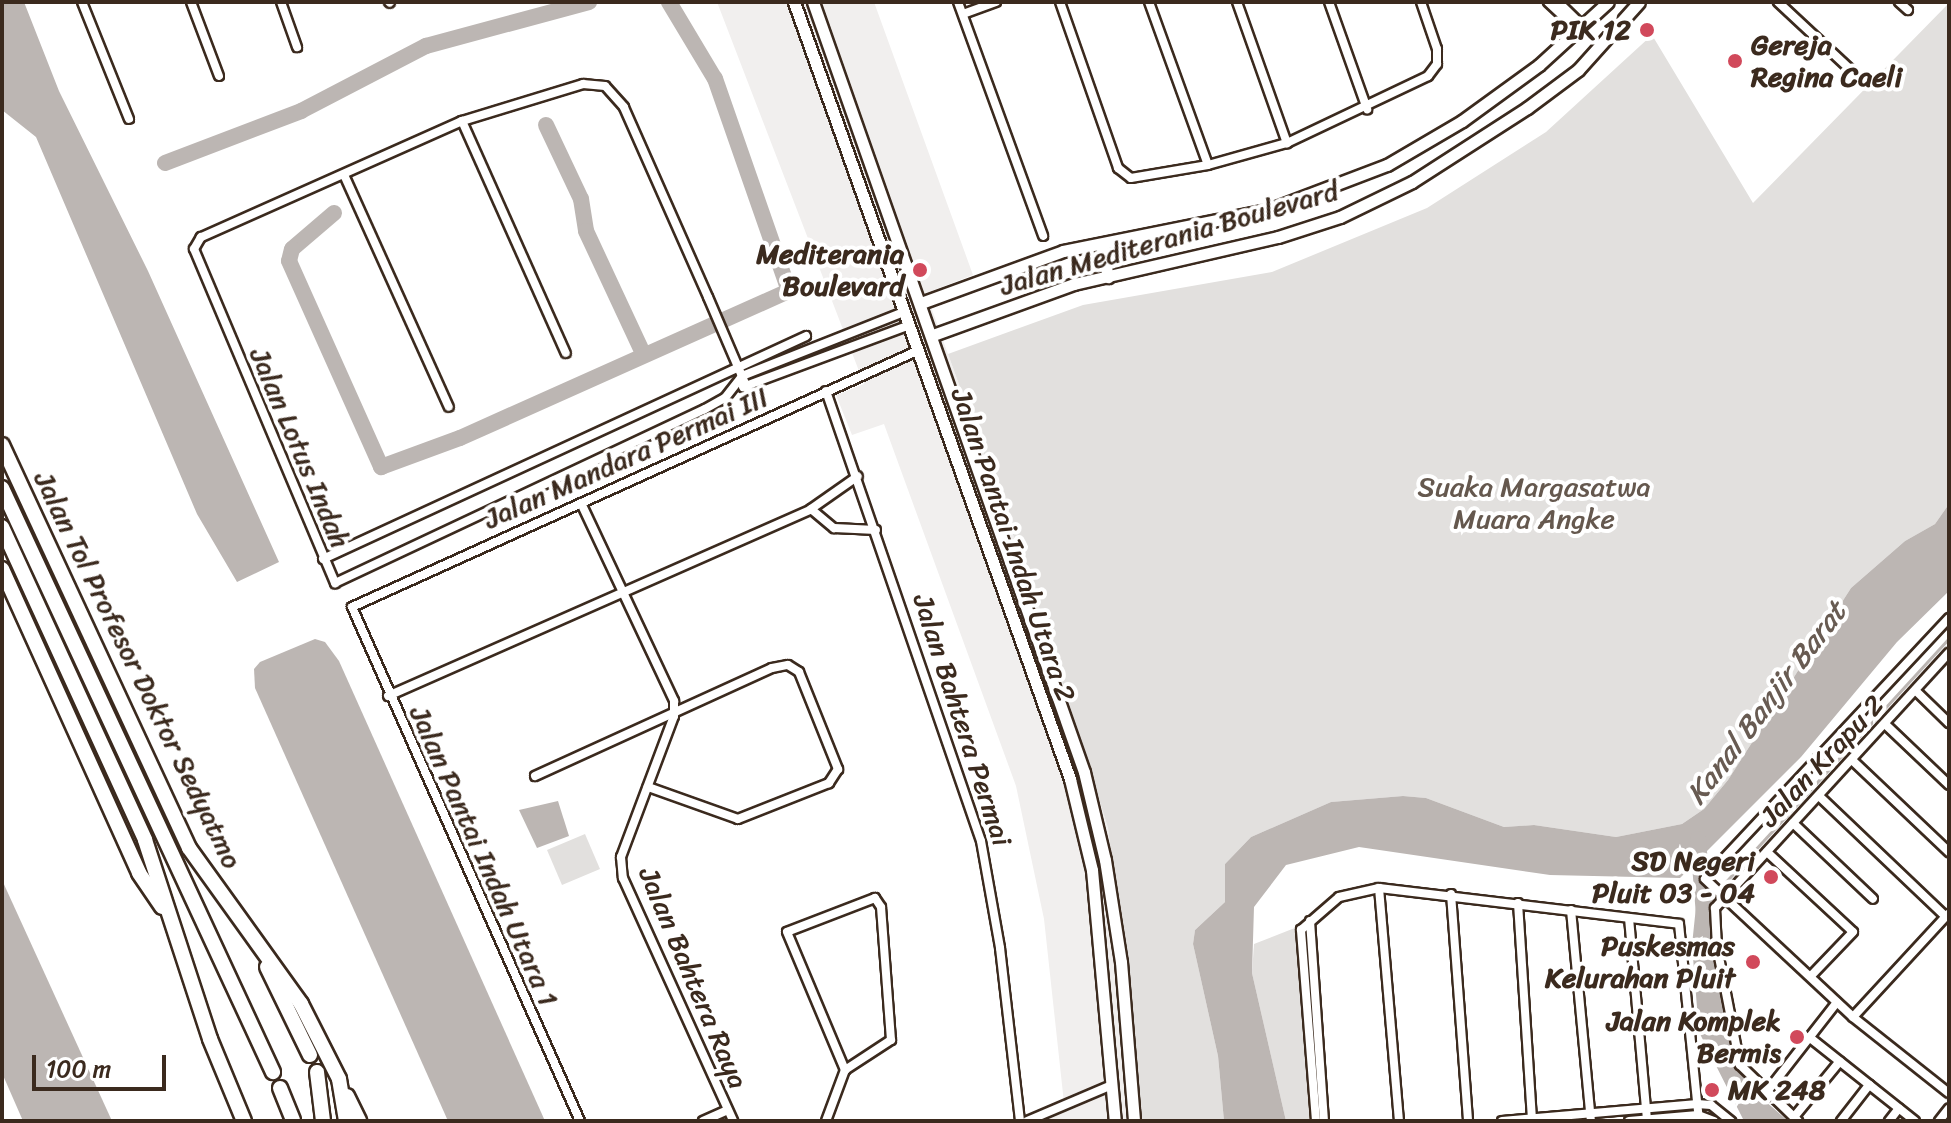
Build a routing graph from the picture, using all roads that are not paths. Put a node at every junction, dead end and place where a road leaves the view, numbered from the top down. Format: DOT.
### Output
graph roads {
  1 [pos="82,2"];
  2 [pos="191,2"];
  3 [pos="281,2"];
  4 [pos="794,2"];
  5 [pos="813,2"];
  6 [pos="958,2"];
  7 [pos="996,2"];
  8 [pos="1071,2"];
  9 [pos="1149,2"];
  10 [pos="1237,2"];
  11 [pos="1329,2"];
  12 [pos="1421,2"];
  13 [pos="1548,2"];
  14 [pos="1558,2"];
  15 [pos="1608,2"];
  16 [pos="1639,2"];
  17 [pos="1778,2"];
  18 [pos="1899,2"];
  19 [pos="1060,4"];
  20 [pos="1908,10"];
  21 [pos="963,14"];
  22 [pos="1581,29"];
  23 [pos="297,47"];
  24 [pos="1853,72"];
  25 [pos="219,76"];
  26 [pos="1367,109"];
  27 [pos="129,119"];
  28 [pos="462,121"];
  29 [pos="1287,143"];
  30 [pos="1208,165"];
  31 [pos="345,177"];
  32 [pos="1043,236"];
  33 [pos="1101,244"];
  34 [pos="908,267"];
  35 [pos="1108,277"];
  36 [pos="921,303"];
  37 [pos="906,311"];
  38 [pos="910,325"];
  39 [pos="933,335"];
  40 [pos="806,336"];
  41 [pos="919,350"];
  42 [pos="566,353"];
  43 [pos="740,371"];
  44 [pos="743,387"];
  45 [pos="826,391"];
  46 [pos="449,407"];
  47 [pos="2,445"];
  48 [pos="858,476"];
  49 [pos="2,488"];
  50 [pos="581,503"];
  51 [pos="811,509"];
  52 [pos="2,527"];
  53 [pos="876,530"];
  54 [pos="323,559"];
  55 [pos="2,569"];
  56 [pos="624,594"];
  57 [pos="352,607"];
  58 [pos="1949,618"];
  59 [pos="1947,659"];
  60 [pos="1916,691"];
  61 [pos="388,696"];
  62 [pos="674,716"];
  63 [pos="1949,723"];
  64 [pos="1885,724"];
  65 [pos="1852,760"];
  66 [pos="535,776"];
  67 [pos="1949,785"];
  68 [pos="648,787"];
  69 [pos="1819,796"];
  70 [pos="1793,823"];
  71 [pos="1767,852"];
  72 [pos="1949,852"];
  73 [pos="1379,888"];
  74 [pos="1451,894"];
  75 [pos="1722,895"];
  76 [pos="1873,899"];
  77 [pos="1518,903"];
  78 [pos="1571,910"];
  79 [pos="1948,915"];
  80 [pos="170,917"];
  81 [pos="1629,918"];
  82 [pos="252,938"];
  83 [pos="1307,951"];
  84 [pos="1811,976"];
  85 [pos="1837,1002"];
  86 [pos="1853,1017"];
  87 [pos="1809,1037"];
  88 [pos="310,1055"];
  89 [pos="1840,1061"];
  90 [pos="845,1070"];
  91 [pos="273,1072"];
  92 [pos="317,1072"];
  93 [pos="339,1079"];
  94 [pos="1112,1085"];
  95 [pos="1869,1085"];
  96 [pos="280,1088"];
  97 [pos="1766,1093"];
  98 [pos="1949,1093"];
  99 [pos="1697,1104"];
  100 [pos="1646,1108"];
  101 [pos="1899,1108"];
  102 [pos="1949,1108"];
  103 [pos="725,1111"];
  104 [pos="1590,1117"];
  105 [pos="1698,1118"];
  106 [pos="1532,1119"];
  107 [pos="1796,1119"];
  108 [pos="1647,1120"];
  109 [pos="244,1121"];
  110 [pos="293,1121"];
  111 [pos="323,1121"];
  112 [pos="346,1121"];
  113 [pos="359,1121"];
  114 [pos="580,1121"];
  115 [pos="703,1121"];
  116 [pos="733,1121"];
  117 [pos="826,1121"];
  118 [pos="1020,1121"];
  119 [pos="1027,1121"];
  120 [pos="1115,1121"];
  121 [pos="1134,1121"];
  122 [pos="1316,1121"];
  123 [pos="1324,1121"];
  124 [pos="1399,1121"];
  125 [pos="1468,1121"];
  126 [pos="1502,1121"];
  127 [pos="1629,1121"];
  128 [pos="1714,1121"];
  129 [pos="1731,1121"];
  130 [pos="1841,1121"];
  131 [pos="1889,1121"];
  132 [pos="1915,1121"];
  133 [pos="1939,1121"];
  1 -- 27 [label="street"];
  2 -- 25 [label="street"];
  3 -- 23 [label="street"];
  4 -- 37 [label="street, Jalan Pantai Indah Utara 2"];
  5 -- 34 [label="street, Jalan Pantai Indah Utara 2"];
  6 -- 21 [label="street"];
  7 -- 21 [label="street"];
  8 -- 19 [label="street"];
  9 -- 30 [label="street"];
  10 -- 29 [label="street"];
  11 -- 26 [label="street"];
  12 -- 26 [label="street"];
  13 -- 22 [label="street"];
  14 -- 22 [label="street"];
  15 -- 22 [label="street, Jalan Mediterania Boulevard"];
  16 -- 35 [label="street, Jalan Mediterania Boulevard"];
  17 -- 24 [label="street"];
  18 -- 20 [label="street"];
  19 -- 30 [label="street"];
  21 -- 32 [label="street"];
  22 -- 33 [label="street, Jalan Mediterania Boulevard"];
  26 -- 29 [label="street"];
  28 -- 31 [label="street, Jalan Lotus Indah"];
  28 -- 42 [label="street"];
  28 -- 43 [label="street, Jalan Lotus Indah"];
  29 -- 30 [label="street"];
  31 -- 46 [label="street"];
  31 -- 54 [label="street, Jalan Lotus Indah"];
  33 -- 35 [label="street"];
  33 -- 36 [label="street, Jalan Mediterania Boulevard"];
  34 -- 36 [label="street, Jalan Pantai Indah Utara 2"];
  34 -- 38 [label="street"];
  35 -- 39 [label="street, Jalan Mediterania Boulevard"];
  36 -- 39 [label="street, Jalan Pantai Indah Utara 2"];
  37 -- 38 [label="street, Jalan Pantai Indah Utara 2"];
  37 -- 43 [label="street"];
  38 -- 41 [label="street, Jalan Pantai Indah Utara 2"];
  38 -- 44 [label="street, Jalan Lotus Indah"];
  39 -- 121 [label="street, Jalan Pantai Indah Utara 2"];
  40 -- 43 [label="street"];
  41 -- 45 [label="street, Jalan Mandara Permai III"];
  41 -- 94 [label="street, Jalan Pantai Indah Utara 2"];
  43 -- 44 [label="street, Jalan Lotus Indah"];
  43 -- 54 [label="street"];
  44 -- 54 [label="street, Jalan Lotus Indah"];
  45 -- 48 [label="street, Jalan Bahtera Permai"];
  45 -- 50 [label="street, Jalan Mandara Permai III"];
  47 -- 82 [label="highway, Jalan Tol Profesor Doktor Sedyatmo"];
  48 -- 51 [label="street"];
  48 -- 53 [label="street, Jalan Bahtera Permai"];
  49 -- 91 [label="highway, Jalan Tol Profesor Doktor Sedyatmo"];
  50 -- 56 [label="street"];
  50 -- 57 [label="street, Jalan Mandara Permai III"];
  51 -- 53 [label="street"];
  51 -- 56 [label="street"];
  52 -- 80 [label="highway"];
  53 -- 118 [label="street, Jalan Bahtera Permai"];
  55 -- 80 [label="highway"];
  56 -- 61 [label="street"];
  56 -- 62 [label="street"];
  57 -- 61 [label="street, Jalan Pantai Indah Utara 1"];
  58 -- 75 [label="street"];
  59 -- 60 [label="street, Jalan Krapu 2"];
  60 -- 63 [label="street"];
  60 -- 64 [label="street, Jalan Krapu 2"];
  61 -- 114 [label="street, Jalan Pantai Indah Utara 1"];
  62 -- 66 [label="street"];
  62 -- 68 [label="street, Jalan Bahtera Raya"];
  62 -- 68 [label="street"];
  64 -- 65 [label="street, Jalan Krapu 2"];
  64 -- 67 [label="street"];
  65 -- 69 [label="street, Jalan Krapu 2"];
  65 -- 72 [label="street"];
  68 -- 103 [label="street, Jalan Bahtera Raya"];
  69 -- 70 [label="street, Jalan Krapu 2"];
  69 -- 79 [label="street"];
  70 -- 71 [label="street, Jalan Krapu 2"];
  70 -- 76 [label="street"];
  71 -- 75 [label="street, Jalan Krapu 2"];
  71 -- 84 [label="street"];
  73 -- 74 [label="street"];
  73 -- 83 [label="street"];
  73 -- 124 [label="street"];
  74 -- 77 [label="street"];
  74 -- 125 [label="street"];
  75 -- 84 [label="street"];
  75 -- 97 [label="street"];
  77 -- 78 [label="street"];
  77 -- 106 [label="street"];
  78 -- 81 [label="street"];
  78 -- 104 [label="street"];
  79 -- 86 [label="street"];
  80 -- 109 [label="highway"];
  81 -- 99 [label="street"];
  81 -- 100 [label="street"];
  82 -- 88 [label="highway"];
  82 -- 93 [label="highway, Jalan Tol Profesor Doktor Sedyatmo"];
  83 -- 122 [label="street"];
  83 -- 123 [label="street"];
  84 -- 85 [label="street"];
  85 -- 86 [label="street"];
  85 -- 87 [label="street"];
  86 -- 98 [label="street"];
  87 -- 89 [label="street"];
  87 -- 97 [label="street"];
  89 -- 95 [label="street"];
  89 -- 107 [label="street"];
  90 -- 90 [label="street"];
  90 -- 117 [label="street"];
  92 -- 111 [label="highway"];
  93 -- 112 [label="highway, Jalan Tol Profesor Doktor Sedyatmo"];
  93 -- 113 [label="highway"];
  94 -- 119 [label="street"];
  94 -- 120 [label="street, Jalan Pantai Indah Utara 2"];
  95 -- 101 [label="street"];
  95 -- 130 [label="street"];
  96 -- 110 [label="highway"];
  97 -- 107 [label="street"];
  99 -- 100 [label="street"];
  99 -- 105 [label="street"];
  99 -- 129 [label="street"];
  100 -- 104 [label="street"];
  100 -- 108 [label="street"];
  101 -- 131 [label="street"];
  101 -- 132 [label="street"];
  102 -- 133 [label="street"];
  103 -- 115 [label="street"];
  103 -- 116 [label="street, Jalan Bahtera Raya"];
  104 -- 106 [label="street"];
  105 -- 108 [label="street"];
  105 -- 128 [label="street"];
  106 -- 126 [label="street"];
  108 -- 127 [label="street"];
}
